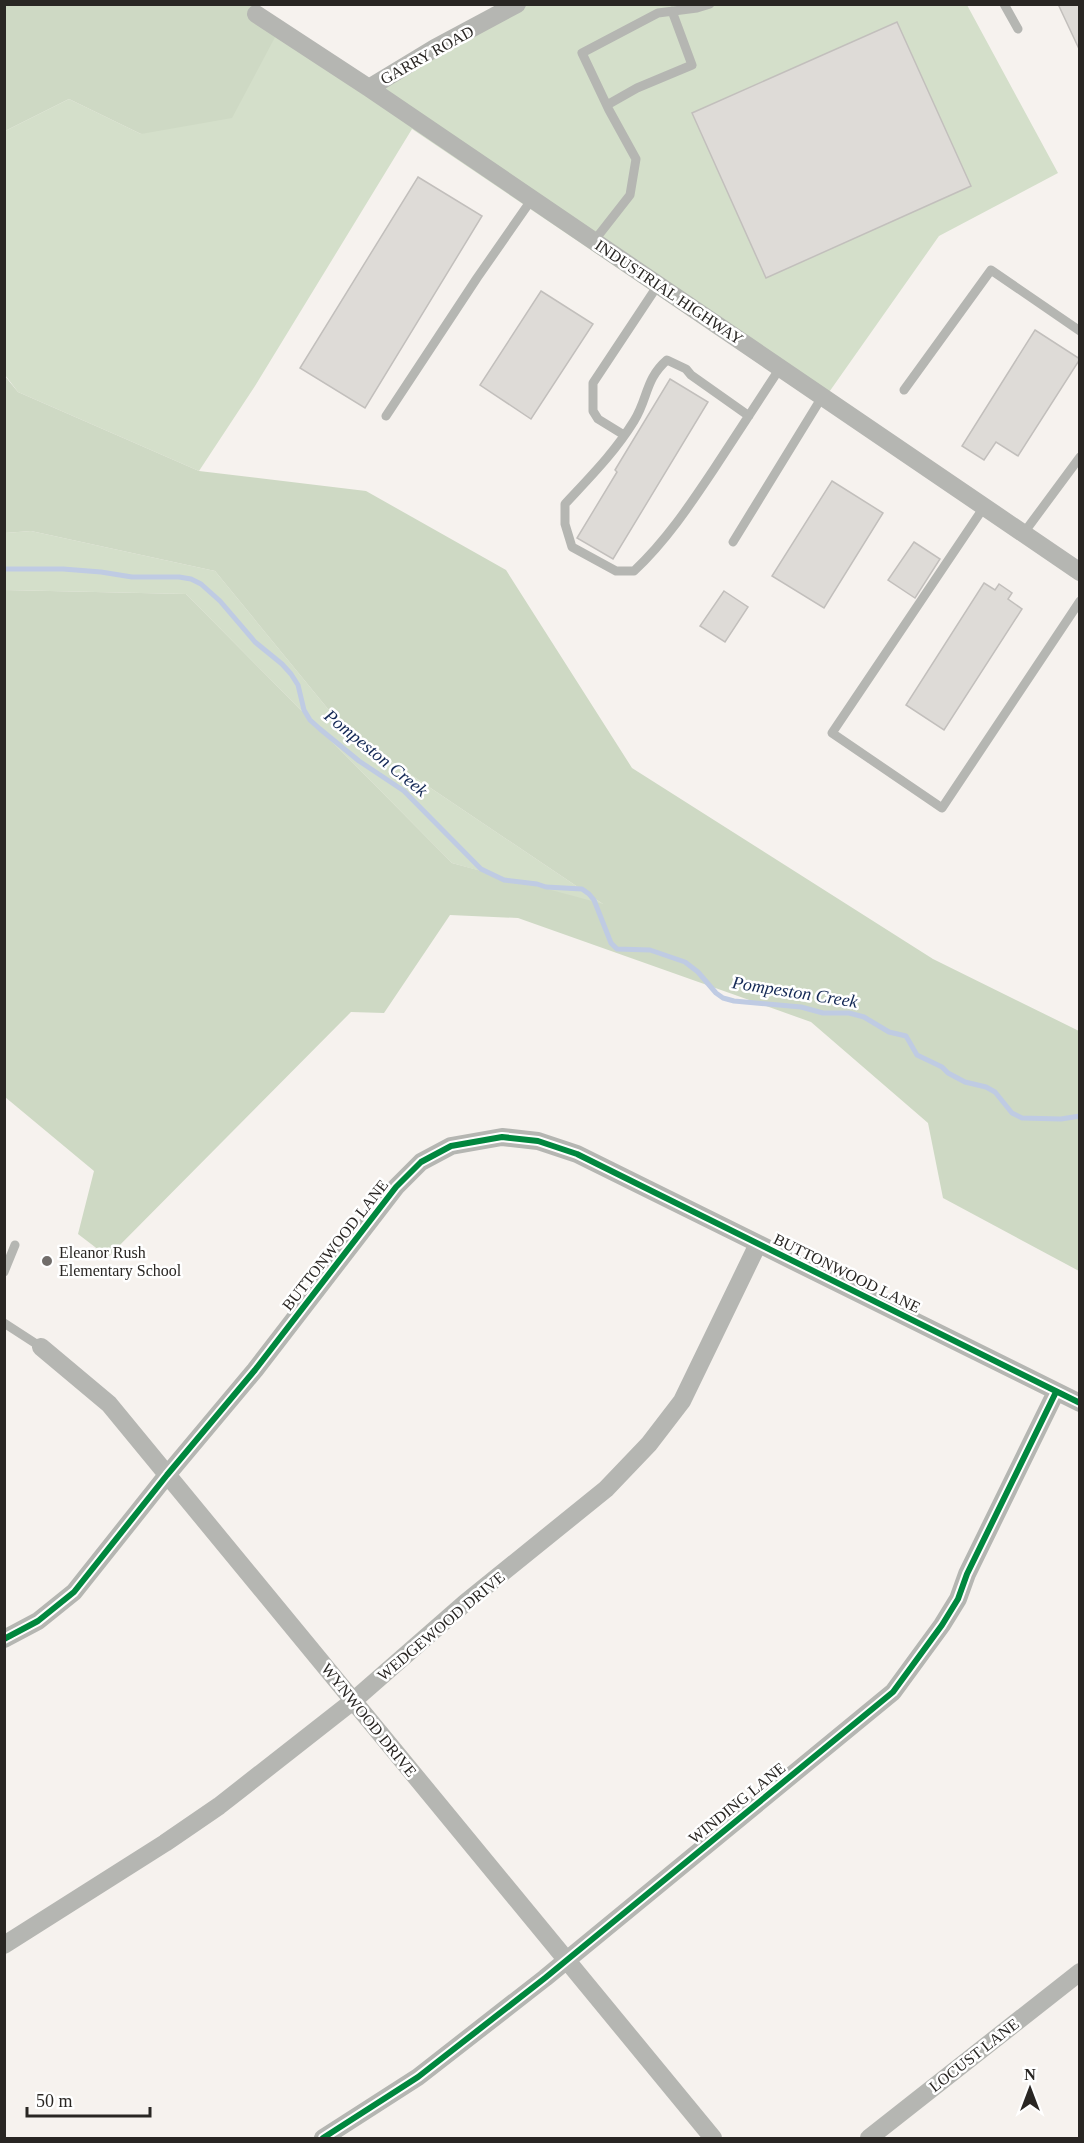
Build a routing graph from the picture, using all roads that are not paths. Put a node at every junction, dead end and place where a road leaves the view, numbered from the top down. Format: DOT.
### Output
graph roads {
  1 [pos="517,4"];
  2 [pos="710,4"];
  3 [pos="1004,4"];
  4 [pos="672,11"];
  5 [pos="256,14"];
  6 [pos="1018,29"];
  7 [pos="369,88"];
  8 [pos="607,105"];
  9 [pos="532,199"];
  10 [pos="594,241"];
  11 [pos="658,285"];
  12 [pos="1080,331"];
  13 [pos="780,368"];
  14 [pos="904,390"];
  15 [pos="822,397"];
  16 [pos="386,416"];
  17 [pos="749,416"];
  18 [pos="624,435"];
  19 [pos="1080,457"];
  20 [pos="984,507"];
  21 [pos="1023,534"];
  22 [pos="733,542"];
  23 [pos="1080,572"];
  24 [pos="1080,601"];
  25 [pos="758,1244"];
  26 [pos="15,1245"];
  27 [pos="4,1272"];
  28 [pos="4,1323"];
  29 [pos="41,1347"];
  30 [pos="1056,1392"];
  31 [pos="1080,1403"];
  32 [pos="166,1475"];
  33 [pos="4,1639"];
  34 [pos="352,1701"];
  35 [pos="4,1945"];
  36 [pos="566,1960"];
  37 [pos="1080,1972"];
  38 [pos="323,2139"];
  39 [pos="713,2139"];
  40 [pos="869,2139"];
  1 -- 7 [label="street, GARRY ROAD"];
  2 -- 4 [label="lane"];
  3 -- 6 [label="lane"];
  4 -- 8 [label="lane"];
  4 -- 8 [label="lane"];
  5 -- 7 [label="street, INDUSTRIAL HIGHWAY"];
  7 -- 9 [label="street, INDUSTRIAL HIGHWAY"];
  8 -- 10 [label="lane"];
  9 -- 10 [label="street, INDUSTRIAL HIGHWAY"];
  9 -- 16 [label="lane"];
  10 -- 11 [label="street, INDUSTRIAL HIGHWAY"];
  11 -- 13 [label="street, INDUSTRIAL HIGHWAY"];
  11 -- 18 [label="lane"];
  12 -- 14 [label="lane"];
  13 -- 15 [label="street, INDUSTRIAL HIGHWAY"];
  13 -- 17 [label="lane"];
  15 -- 20 [label="street, INDUSTRIAL HIGHWAY"];
  15 -- 22 [label="lane"];
  17 -- 18 [label="lane"];
  17 -- 18 [label="lane"];
  19 -- 21 [label="lane"];
  20 -- 21 [label="street, INDUSTRIAL HIGHWAY"];
  20 -- 24 [label="lane"];
  21 -- 23 [label="street, INDUSTRIAL HIGHWAY"];
  25 -- 30 [label="street, BUTTONWOOD LANE"];
  25 -- 32 [label="street, BUTTONWOOD LANE"];
  25 -- 34 [label="street, WEDGEWOOD DRIVE"];
  26 -- 27 [label="lane"];
  28 -- 29 [label="lane, WYNWOOD DRIVE"];
  29 -- 32 [label="street, WYNWOOD DRIVE"];
  30 -- 31 [label="street, BUTTONWOOD LANE"];
  30 -- 36 [label="street, WINDING LANE"];
  32 -- 33 [label="street, BUTTONWOOD LANE"];
  32 -- 34 [label="street, WYNWOOD DRIVE"];
  34 -- 35 [label="street, WEDGEWOOD DRIVE"];
  34 -- 36 [label="street, WYNWOOD DRIVE"];
  36 -- 38 [label="street, WINDING LANE"];
  36 -- 39 [label="street, WYNWOOD DRIVE"];
  37 -- 40 [label="street, LOCUST LANE"];
}
